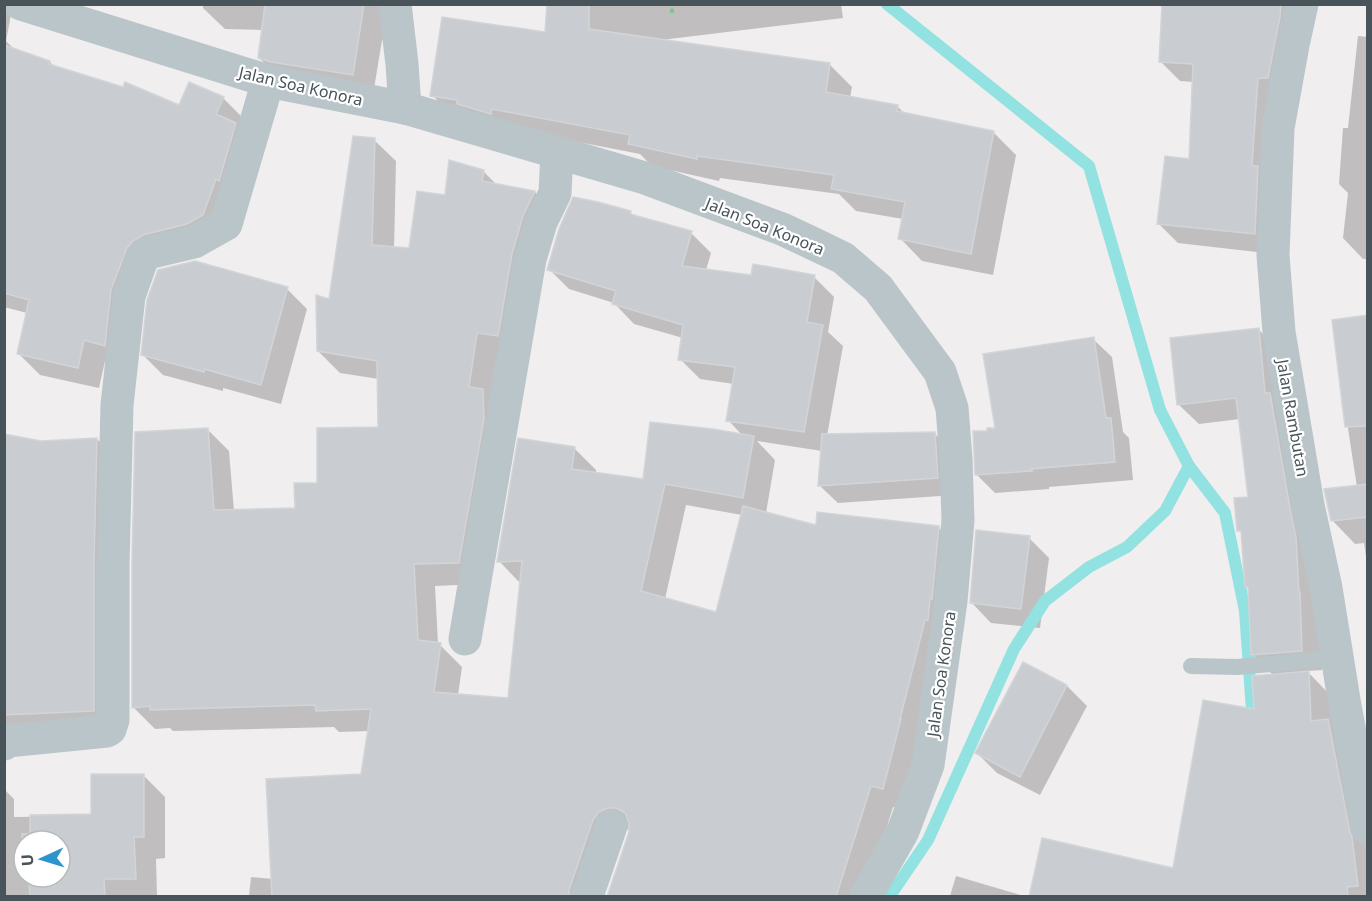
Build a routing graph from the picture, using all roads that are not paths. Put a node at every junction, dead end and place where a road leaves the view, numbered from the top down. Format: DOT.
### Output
graph roads {
  1 [pos="21,4"];
  2 [pos="395,4"];
  3 [pos="1302,4"];
  4 [pos="268,81"];
  5 [pos="405,108"];
  6 [pos="556,152"];
  7 [pos="465,639"];
  8 [pos="1336,658"];
  9 [pos="1191,666"];
  10 [pos="4,744"];
  11 [pos="611,826"];
  12 [pos="1368,829"];
  13 [pos="587,897"];
  14 [pos="866,897"];
  1 -- 4 [label="street, Jalan Soa Konora"];
  2 -- 5 [label="street"];
  3 -- 8 [label="street, Jalan Rambutan"];
  4 -- 5 [label="street, Jalan Soa Konora"];
  4 -- 10 [label="street"];
  5 -- 6 [label="street, Jalan Soa Konora"];
  6 -- 7 [label="street"];
  6 -- 14 [label="street, Jalan Soa Konora"];
  8 -- 9 [label="lane"];
  8 -- 12 [label="street, Jalan Rambutan"];
  11 -- 13 [label="street"];
}
